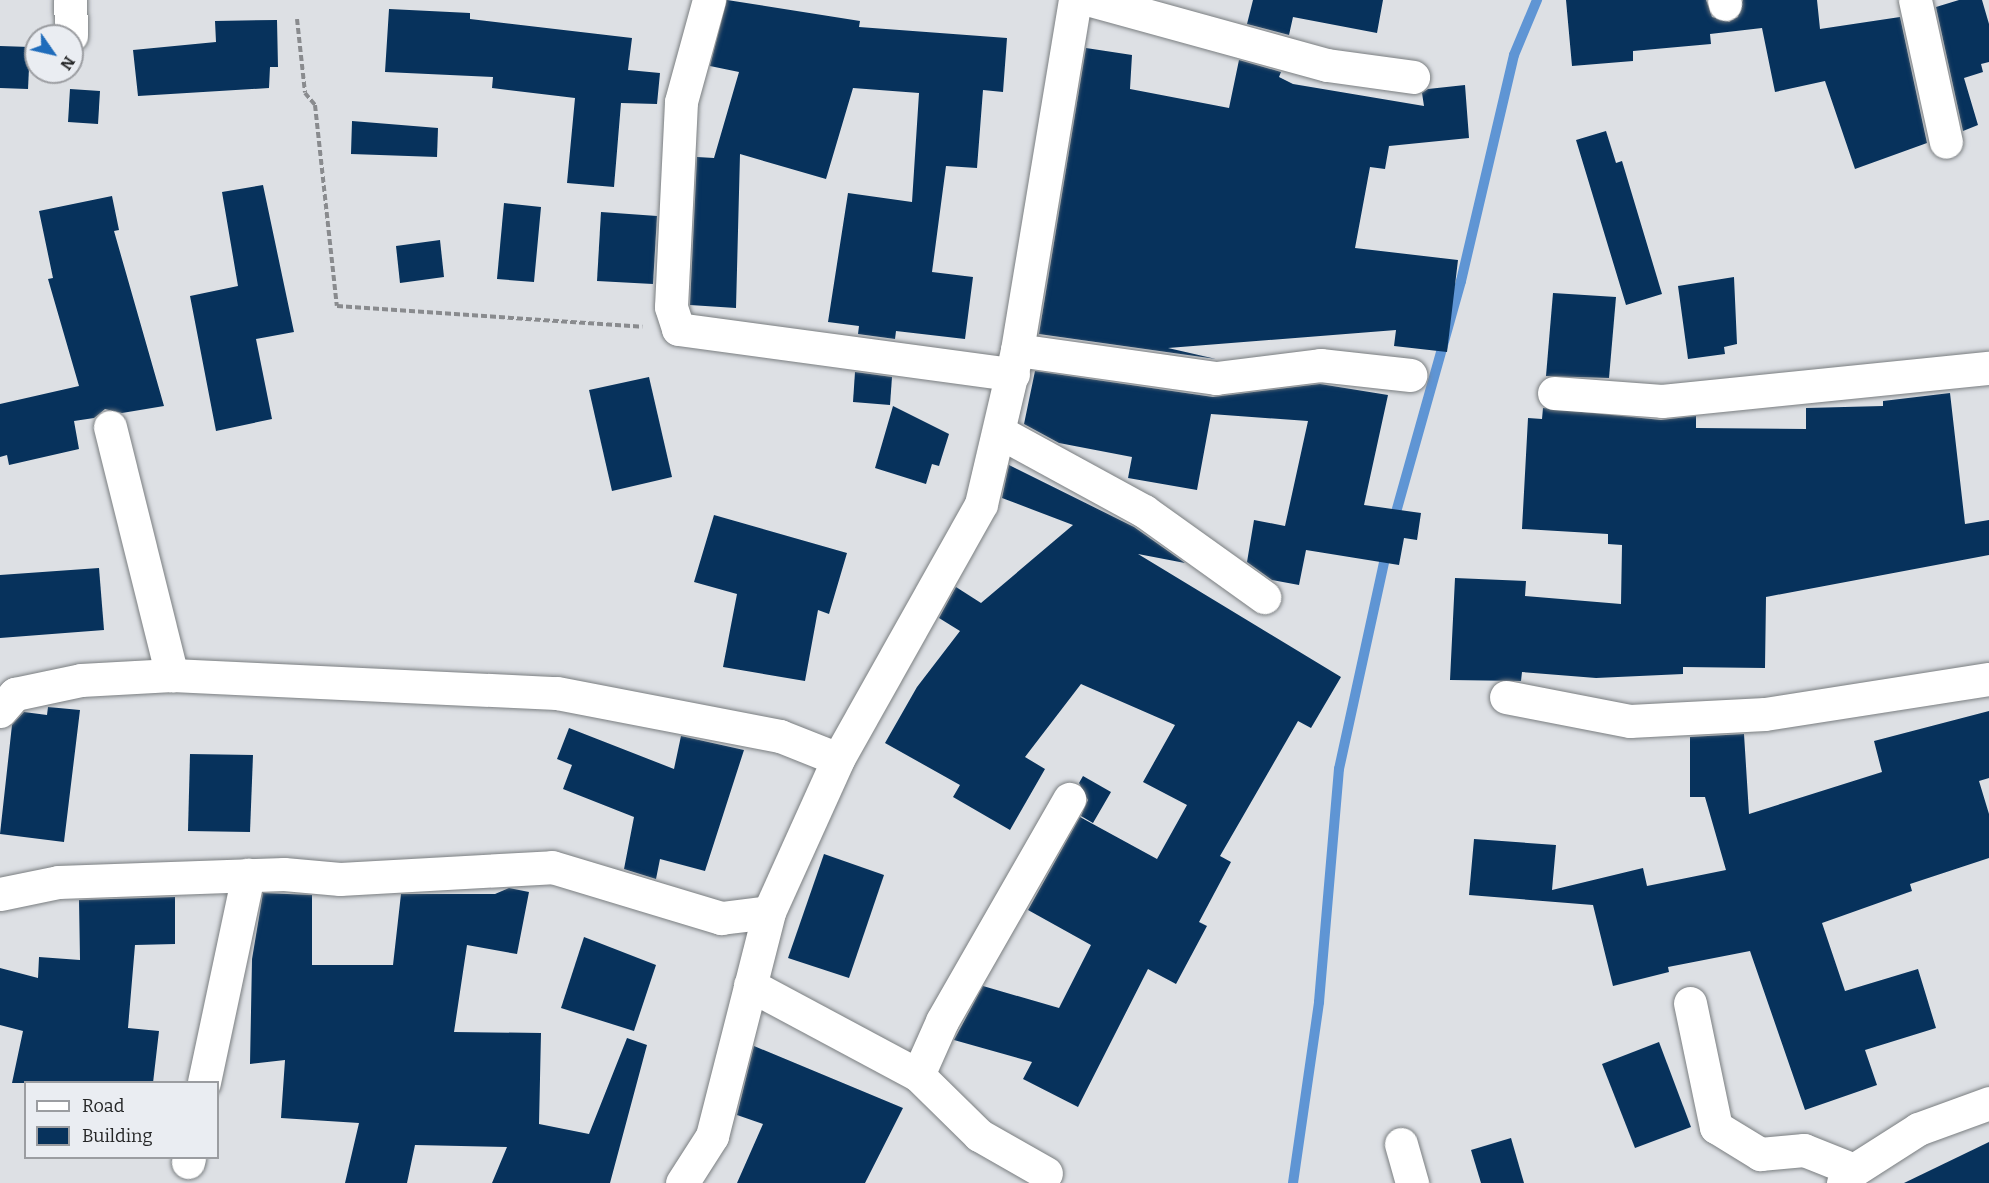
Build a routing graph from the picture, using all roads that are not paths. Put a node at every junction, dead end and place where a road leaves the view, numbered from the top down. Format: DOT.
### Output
graph roads {
  1 [pos="70,0"];
  2 [pos="709,0"];
  3 [pos="1075,0"];
  4 [pos="1091,0"];
  5 [pos="1915,0"];
  6 [pos="71,24"];
  7 [pos="1413,77"];
  8 [pos="1946,142"];
  9 [pos="1015,362"];
  10 [pos="1989,368"];
  11 [pos="1410,375"];
  12 [pos="1554,393"];
  13 [pos="110,427"];
  14 [pos="1001,434"];
  15 [pos="1264,597"];
  16 [pos="172,675"];
  17 [pos="1989,679"];
  18 [pos="1506,697"];
  19 [pos="0,711"];
  20 [pos="838,759"];
  21 [pos="1069,799"];
  22 [pos="248,875"];
  23 [pos="0,894"];
  24 [pos="769,912"];
  25 [pos="750,985"];
  26 [pos="1690,1003"];
  27 [pos="918,1075"];
  28 [pos="204,1081"];
  29 [pos="1989,1103"];
  30 [pos="1401,1144"];
  31 [pos="1046,1173"];
  32 [pos="1848,1176"];
  33 [pos="682,1183"];
  34 [pos="1412,1183"];
  1 -- 6 [label="street"];
  2 -- 9 [label="street"];
  3 -- 9 [label="street"];
  4 -- 7 [label="street"];
  5 -- 8 [label="street"];
  9 -- 11 [label="street"];
  9 -- 14 [label="street"];
  10 -- 12 [label="street"];
  13 -- 16 [label="street"];
  14 -- 15 [label="street"];
  14 -- 20 [label="street"];
  16 -- 19 [label="street"];
  16 -- 20 [label="street"];
  17 -- 18 [label="street"];
  20 -- 24 [label="street"];
  21 -- 27 [label="street"];
  22 -- 23 [label="street"];
  22 -- 24 [label="street"];
  22 -- 28 [label="street"];
  24 -- 25 [label="street"];
  25 -- 27 [label="street"];
  25 -- 33 [label="street"];
  26 -- 32 [label="street"];
  27 -- 31 [label="street"];
  29 -- 32 [label="street"];
  30 -- 34 [label="street"];
}
